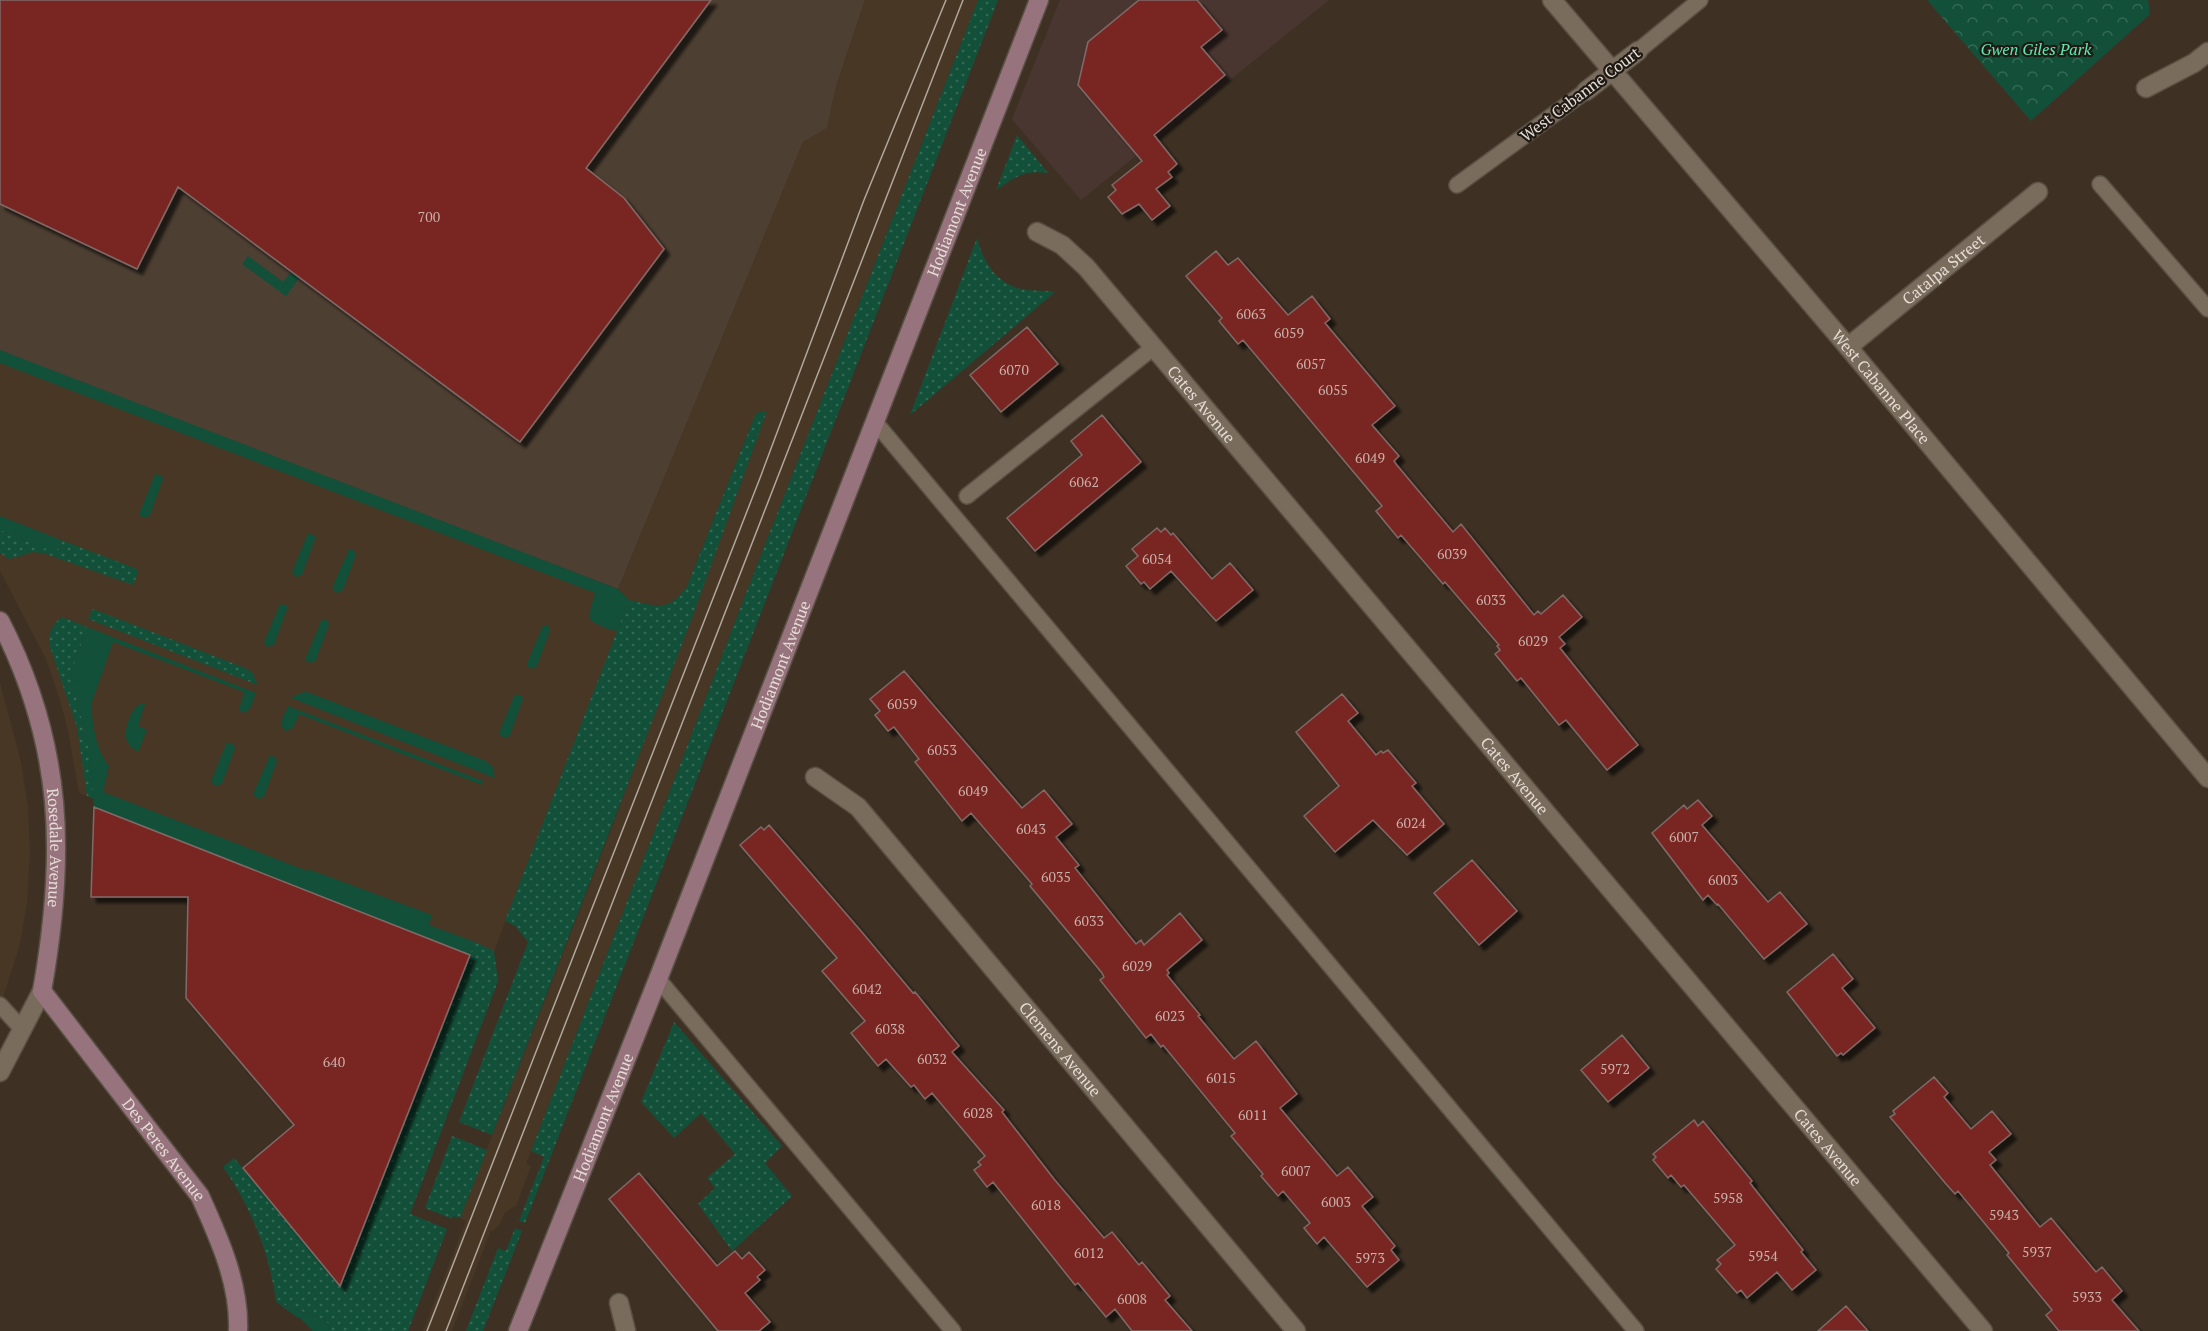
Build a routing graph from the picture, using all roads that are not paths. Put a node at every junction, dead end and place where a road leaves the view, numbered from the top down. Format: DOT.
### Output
graph roads {
  1 [pos="1039,0"];
  2 [pos="1552,0"];
  3 [pos="1700,0"];
  4 [pos="1638,51"];
  5 [pos="2208,52"];
  6 [pos="1612,72"];
  7 [pos="2146,88"];
  8 [pos="1587,91"];
  9 [pos="2100,184"];
  10 [pos="1457,185"];
  11 [pos="2038,192"];
  12 [pos="1037,232"];
  13 [pos="2208,309"];
  14 [pos="1154,347"];
  15 [pos="1848,347"];
  16 [pos="875,422"];
  17 [pos="967,496"];
  18 [pos="0,621"];
  19 [pos="815,777"];
  20 [pos="2208,778"];
  21 [pos="658,979"];
  22 [pos="42,991"];
  23 [pos="0,1005"];
  24 [pos="23,1030"];
  25 [pos="0,1072"];
  26 [pos="619,1303"];
  27 [pos="238,1331"];
  28 [pos="519,1331"];
  29 [pos="626,1331"];
  30 [pos="953,1331"];
  31 [pos="1296,1331"];
  32 [pos="1636,1331"];
  33 [pos="1983,1331"];
  1 -- 16 [label="street, Hodiamont Avenue"];
  2 -- 6 [label="street, West Cabanne Place"];
  3 -- 4 [label="lane, West Cabanne Court"];
  4 -- 6 [label="street, West Cabanne Court"];
  5 -- 7 [label="street"];
  6 -- 8 [label="street, West Cabanne Court"];
  6 -- 15 [label="street, West Cabanne Place"];
  8 -- 10 [label="lane, West Cabanne Court"];
  9 -- 13 [label="lane"];
  11 -- 15 [label="street, Catalpa Street"];
  12 -- 14 [label="street, Cates Avenue"];
  14 -- 17 [label="lane"];
  14 -- 33 [label="street, Cates Avenue"];
  15 -- 20 [label="street, West Cabanne Place"];
  16 -- 21 [label="street, Hodiamont Avenue"];
  16 -- 32 [label="lane"];
  18 -- 22 [label="street, Rosedale Avenue"];
  19 -- 31 [label="street, Clemens Avenue"];
  21 -- 28 [label="street, Hodiamont Avenue"];
  21 -- 30 [label="lane"];
  22 -- 24 [label="street, Rosedale Avenue"];
  22 -- 27 [label="street, Des Peres Avenue"];
  23 -- 24 [label="lane"];
  24 -- 25 [label="street, Rosedale Avenue"];
  26 -- 29 [label="street"];
}
